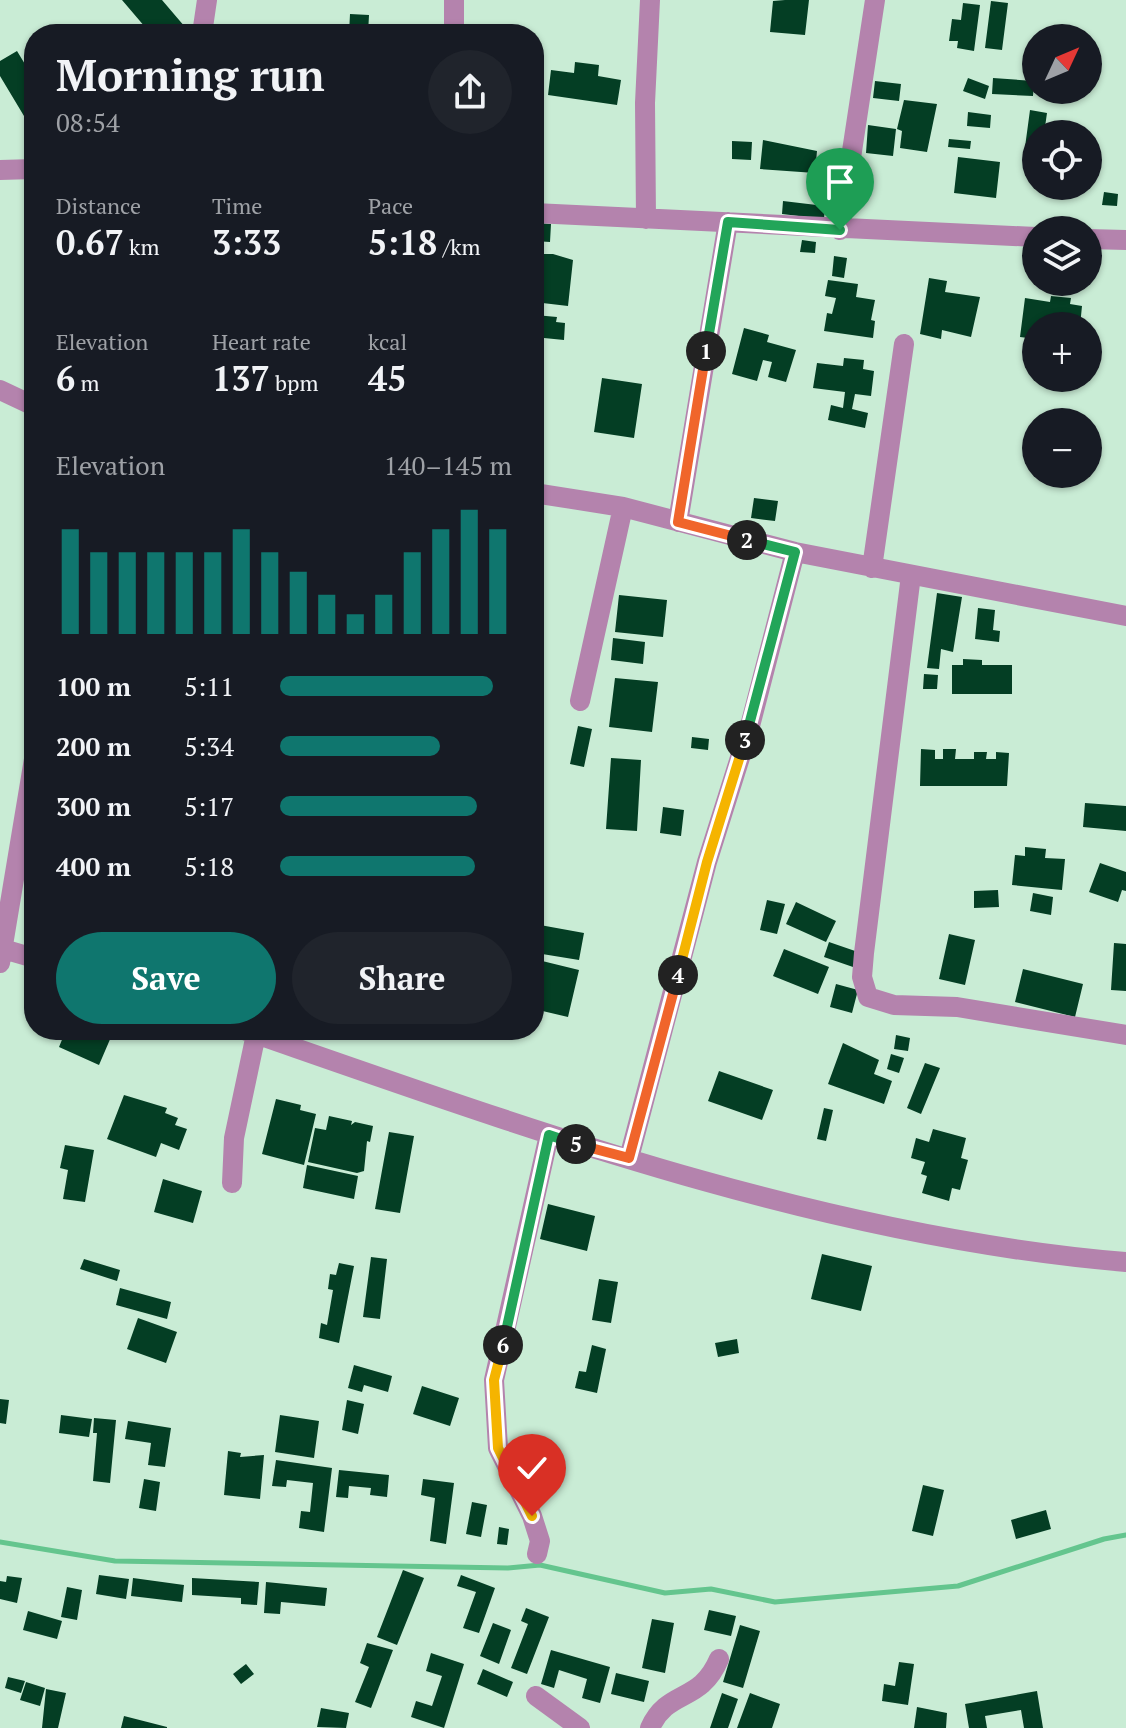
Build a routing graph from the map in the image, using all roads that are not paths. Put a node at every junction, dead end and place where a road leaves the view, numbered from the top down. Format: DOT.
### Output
graph roads {
  1 [pos="207,0"];
  2 [pos="454,0"];
  3 [pos="650,0"];
  4 [pos="875,0"];
  5 [pos="203,24"];
  6 [pos="454,24"];
  7 [pos="24,169"];
  8 [pos="0,170"];
  9 [pos="544,214"];
  10 [pos="646,219"];
  11 [pos="728,222"];
  12 [pos="840,230"];
  13 [pos="1022,236"];
  14 [pos="1102,239"];
  15 [pos="1126,240"];
  16 [pos="904,344"];
  17 [pos="0,390"];
  18 [pos="24,401"];
  19 [pos="544,495"];
  20 [pos="623,507"];
  21 [pos="678,522"];
  22 [pos="795,552"];
  23 [pos="872,568"];
  24 [pos="911,575"];
  25 [pos="1126,616"];
  26 [pos="580,701"];
  27 [pos="24,818"];
  28 [pos="1,953"];
  29 [pos="24,956"];
  30 [pos="1126,1035"];
  31 [pos="249,1040"];
  32 [pos="273,1040"];
  33 [pos="549,1135"];
  34 [pos="629,1158"];
  35 [pos="232,1183"];
  36 [pos="1126,1262"];
  37 [pos="537,1554"];
  38 [pos="719,1659"];
  39 [pos="536,1696"];
  40 [pos="580,1728"];
  41 [pos="650,1728"];
  1 -- 5 [label="street"];
  2 -- 6 [label="street"];
  3 -- 10 [label="street"];
  4 -- 12 [label="street"];
  7 -- 8 [label="street"];
  9 -- 10 [label="street"];
  10 -- 11 [label="street"];
  11 -- 12 [label="street"];
  11 -- 21 [label="street"];
  12 -- 13 [label="street"];
  14 -- 15 [label="street"];
  16 -- 23 [label="street"];
  17 -- 18 [label="street"];
  19 -- 20 [label="street"];
  20 -- 21 [label="street"];
  20 -- 26 [label="street"];
  21 -- 22 [label="street"];
  22 -- 23 [label="street"];
  22 -- 34 [label="street"];
  23 -- 24 [label="street"];
  24 -- 25 [label="street"];
  24 -- 30 [label="street"];
  27 -- 28 [label="street"];
  28 -- 29 [label="street"];
  31 -- 35 [label="street"];
  32 -- 33 [label="street"];
  33 -- 34 [label="street"];
  33 -- 37 [label="street"];
  34 -- 36 [label="street"];
  38 -- 41 [label="street"];
  39 -- 40 [label="street"];
}
